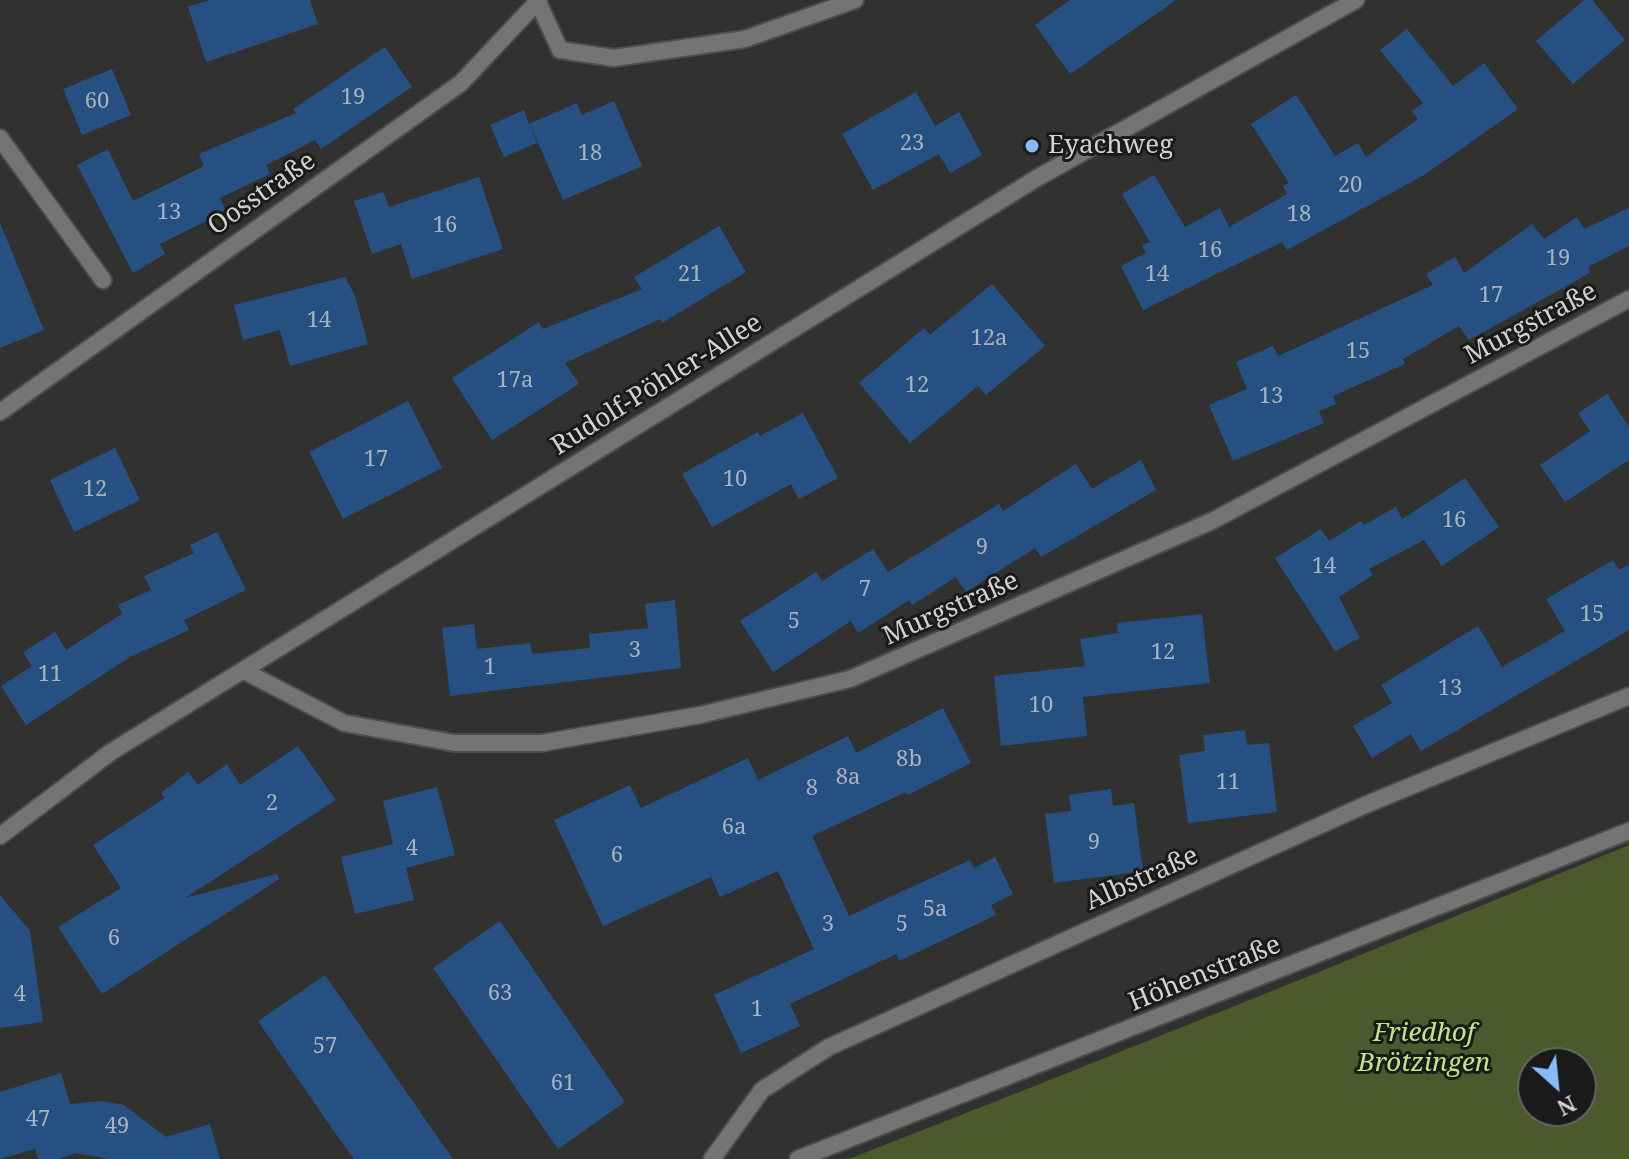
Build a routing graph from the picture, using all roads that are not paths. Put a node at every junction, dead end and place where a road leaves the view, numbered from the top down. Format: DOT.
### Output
graph roads {
  1 [pos="855,0"];
  2 [pos="1356,0"];
  3 [pos="539,1"];
  4 [pos="0,138"];
  5 [pos="103,280"];
  6 [pos="1629,299"];
  7 [pos="0,412"];
  8 [pos="246,672"];
  9 [pos="1629,696"];
  10 [pos="1629,831"];
  11 [pos="0,836"];
  12 [pos="712,1159"];
  13 [pos="798,1159"];
  1 -- 3 [label="street"];
  2 -- 8 [label="street, Rudolf-Pöhler-Allee"];
  3 -- 7 [label="street, Oosstraße"];
  4 -- 5 [label="street"];
  6 -- 8 [label="street, Murgstraße"];
  8 -- 11 [label="street, Rudolf-Pöhler-Allee"];
  9 -- 12 [label="street, Albstraße"];
  10 -- 13 [label="street, Höhenstraße"];
}
